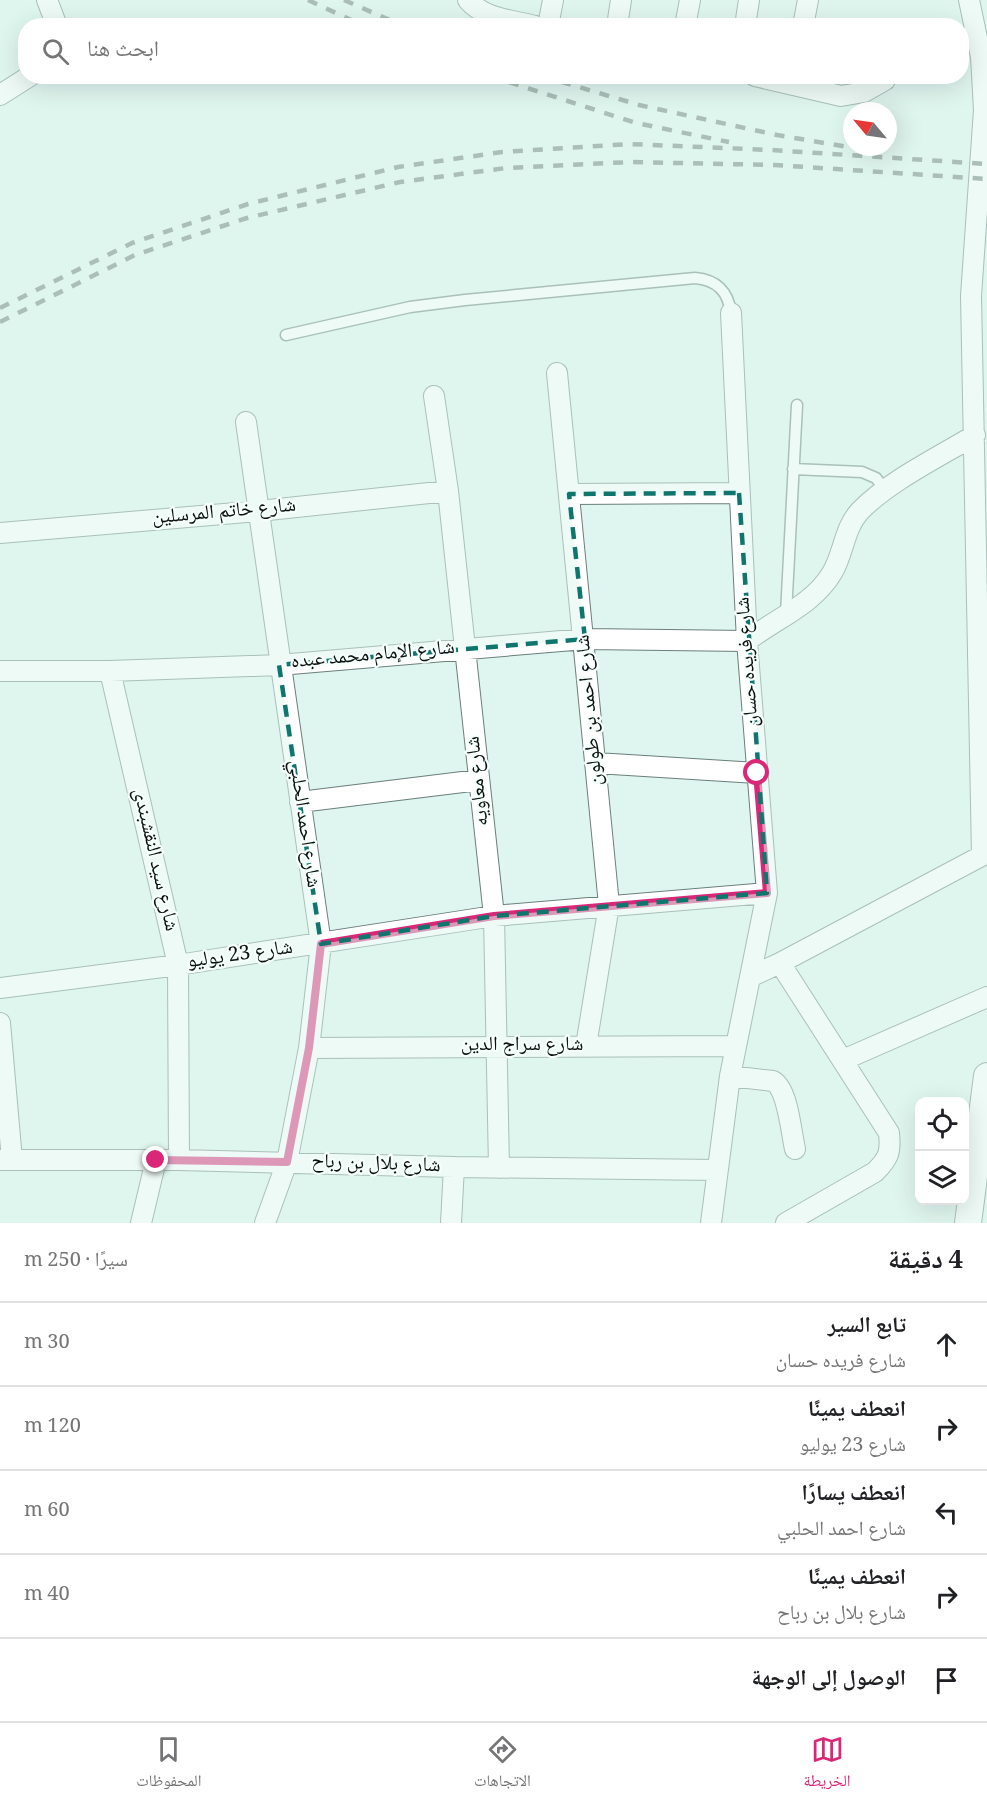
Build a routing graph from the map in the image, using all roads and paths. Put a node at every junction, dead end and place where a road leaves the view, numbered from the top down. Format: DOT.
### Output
graph roads {
  1 [pos="47,0"];
  2 [pos="468,0"];
  3 [pos="553,0"];
  4 [pos="621,0"];
  5 [pos="690,0"];
  6 [pos="750,0"];
  7 [pos="808,0"];
  8 [pos="969,0"];
  9 [pos="54,18"];
  10 [pos="502,18"];
  11 [pos="550,18"];
  12 [pos="618,18"];
  13 [pos="687,18"];
  14 [pos="747,18"];
  15 [pos="805,18"];
  16 [pos="18,84"];
  17 [pos="803,84"];
  18 [pos="879,84"];
  19 [pos="0,95"];
  20 [pos="731,313"];
  21 [pos="286,335"];
  22 [pos="557,373"];
  23 [pos="434,396"];
  24 [pos="797,405"];
  25 [pos="246,422"];
  26 [pos="975,435"];
  27 [pos="793,469"];
  28 [pos="885,490"];
  29 [pos="448,491"];
  30 [pos="569,494"];
  31 [pos="740,494"];
  32 [pos="259,511"];
  33 [pos="0,533"];
  34 [pos="786,614"];
  35 [pos="585,639"];
  36 [pos="747,641"];
  37 [pos="464,648"];
  38 [pos="279,664"];
  39 [pos="0,671"];
  40 [pos="110,671"];
  41 [pos="596,763"];
  42 [pos="757,773"];
  43 [pos="479,780"];
  44 [pos="300,802"];
  45 [pos="985,854"];
  46 [pos="767,893"];
  47 [pos="609,905"];
  48 [pos="494,916"];
  49 [pos="321,944"];
  50 [pos="780,963"];
  51 [pos="178,965"];
  52 [pos="750,977"];
  53 [pos="0,988"];
  54 [pos="987,998"];
  55 [pos="0,1023"];
  56 [pos="586,1046"];
  57 [pos="736,1046"];
  58 [pos="497,1047"];
  59 [pos="309,1048"];
  60 [pos="843,1060"];
  61 [pos="730,1076"];
  62 [pos="987,1076"];
  63 [pos="795,1149"];
  64 [pos="6,1160"];
  65 [pos="156,1160"];
  66 [pos="179,1160"];
  67 [pos="287,1162"];
  68 [pos="454,1167"];
  69 [pos="499,1168"];
  70 [pos="717,1170"];
  71 [pos="141,1223"];
  72 [pos="265,1223"];
  73 [pos="451,1223"];
  74 [pos="711,1223"];
  75 [pos="786,1223"];
  76 [pos="968,1223"];
  1 -- 9 [label="street"];
  2 -- 10 [label="street"];
  3 -- 11 [label="street"];
  4 -- 12 [label="street"];
  5 -- 13 [label="street"];
  6 -- 14 [label="street"];
  7 -- 15 [label="street"];
  8 -- 26 [label="street"];
  16 -- 19 [label="street"];
  17 -- 18 [label="street"];
  20 -- 21 [label="lane"];
  20 -- 31 [label="street, شارع فريده حسان"];
  22 -- 30 [label="street, شارع احمد بن طولون"];
  23 -- 29 [label="street, شارع معاويه"];
  24 -- 27 [label="lane"];
  25 -- 32 [label="street, شارع احمد الحلبي"];
  26 -- 28 [label="street"];
  26 -- 45 [label="street"];
  27 -- 28 [label="lane"];
  27 -- 34 [label="lane"];
  28 -- 34 [label="street"];
  29 -- 32 [label="street, شارع خاتم المرسلين"];
  29 -- 37 [label="street, شارع معاويه"];
  30 -- 31 [label="street"];
  30 -- 35 [label="street, شارع احمد بن طولون"];
  31 -- 36 [label="street, شارع فريده حسان"];
  32 -- 33 [label="street, شارع خاتم المرسلين"];
  32 -- 38 [label="street, شارع احمد الحلبي"];
  34 -- 36 [label="street"];
  35 -- 36 [label="street, شارع الإمام محمد عبده"];
  35 -- 37 [label="street, شارع الإمام محمد عبده"];
  35 -- 41 [label="street, شارع احمد بن طولون"];
  36 -- 42 [label="street, شارع فريده حسان"];
  37 -- 38 [label="street, شارع الإمام محمد عبده"];
  37 -- 43 [label="street, شارع معاويه"];
  38 -- 40 [label="street, شارع الإمام محمد عبده"];
  38 -- 44 [label="street, شارع احمد الحلبي"];
  39 -- 40 [label="street, شارع الإمام محمد عبده"];
  40 -- 51 [label="street, شارع سيد النقشبندى"];
  41 -- 42 [label="street"];
  41 -- 47 [label="street, شارع احمد بن طولون"];
  42 -- 46 [label="street, شارع فريده حسان"];
  43 -- 44 [label="street"];
  43 -- 48 [label="street, شارع معاويه"];
  44 -- 49 [label="street, شارع احمد الحلبي"];
  45 -- 50 [label="street"];
  46 -- 47 [label="street, شارع 23 يوليو"];
  46 -- 52 [label="street, شارع فريده حسان"];
  47 -- 48 [label="street, شارع 23 يوليو"];
  47 -- 56 [label="street, شارع احمد بن طولون"];
  48 -- 49 [label="street, شارع 23 يوليو"];
  48 -- 58 [label="street, شارع معاويه"];
  49 -- 51 [label="street, شارع 23 يوليو"];
  49 -- 59 [label="street, شارع احمد الحلبي"];
  50 -- 52 [label="street"];
  50 -- 60 [label="street"];
  51 -- 53 [label="street, شارع 23 يوليو"];
  51 -- 66 [label="street, شارع سيد النقشبندى"];
  52 -- 57 [label="street, شارع فريده حسان"];
  54 -- 60 [label="street"];
  55 -- 64 [label="street"];
  56 -- 57 [label="street, شارع سراج الدين"];
  56 -- 58 [label="street, شارع سراج الدين"];
  57 -- 61 [label="street, شارع فريده حسان"];
  58 -- 59 [label="street, شارع سراج الدين"];
  58 -- 69 [label="street, شارع معاويه"];
  59 -- 67 [label="street, شارع احمد الحلبي"];
  60 -- 75 [label="street"];
  61 -- 63 [label="street"];
  61 -- 70 [label="street, شارع فريده حسان"];
  62 -- 76 [label="street"];
  64 -- 65 [label="street, شارع بلال بن رباح"];
  65 -- 66 [label="street, شارع بلال بن رباح"];
  65 -- 71 [label="street"];
  66 -- 67 [label="street, شارع بلال بن رباح"];
  67 -- 68 [label="street, شارع بلال بن رباح"];
  67 -- 72 [label="street, شارع احمد الحلبي"];
  68 -- 69 [label="street, شارع بلال بن رباح"];
  68 -- 73 [label="street"];
  69 -- 70 [label="street, شارع بلال بن رباح"];
  70 -- 74 [label="street, شارع فريده حسان"];
}
